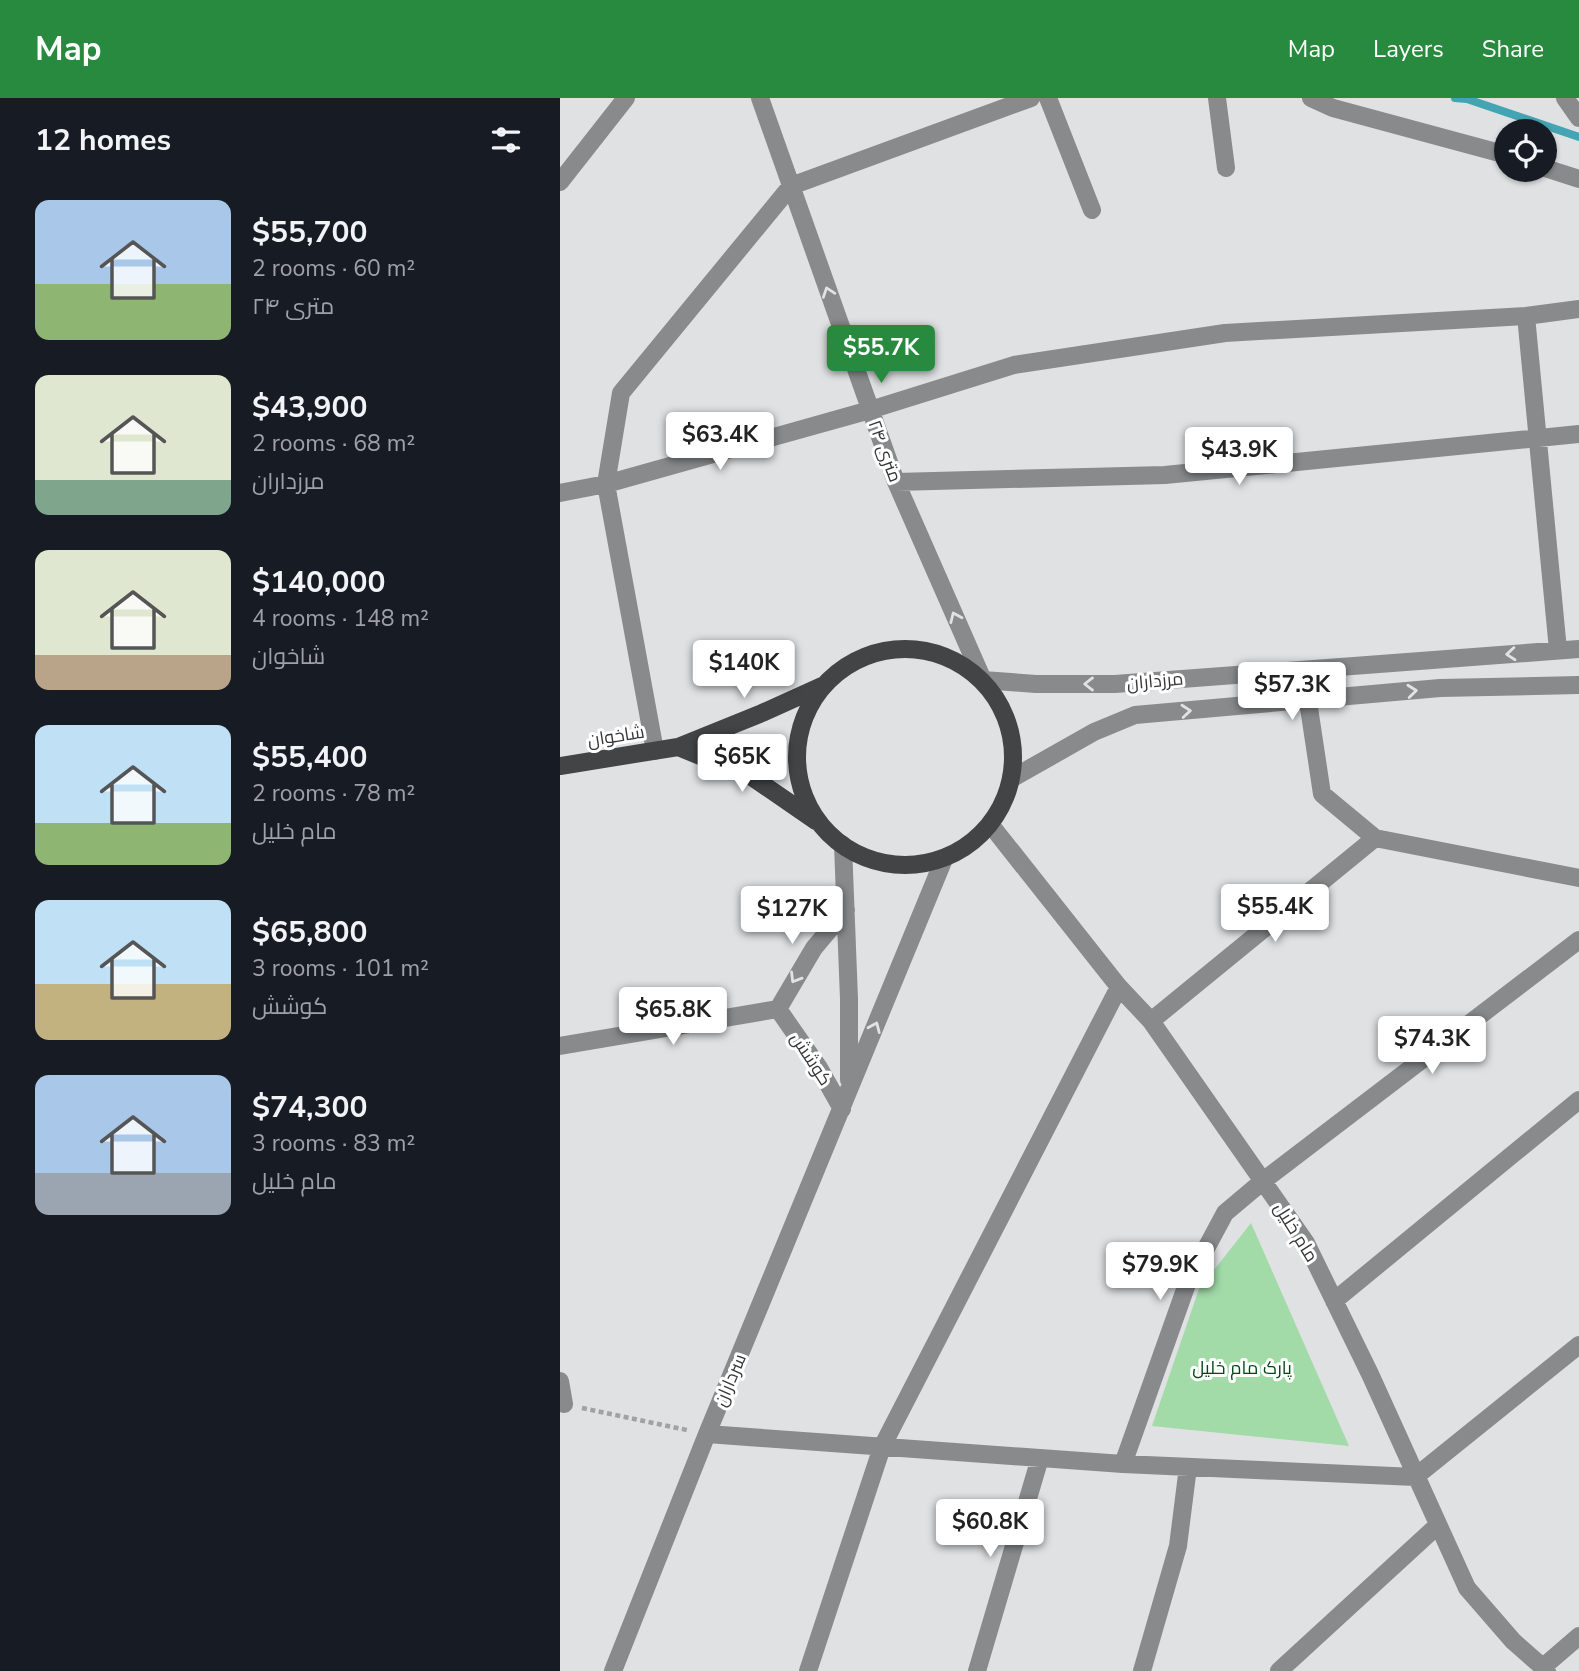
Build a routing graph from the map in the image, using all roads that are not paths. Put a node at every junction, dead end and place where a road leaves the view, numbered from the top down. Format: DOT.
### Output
graph roads {
  1 [pos="626,98"];
  2 [pos="760,98"];
  3 [pos="1031,98"];
  4 [pos="1048,98"];
  5 [pos="1217,98"];
  6 [pos="1311,98"];
  7 [pos="1565,98"];
  8 [pos="1579,118"];
  9 [pos="1494,151"];
  10 [pos="1226,168"];
  11 [pos="1557,172"];
  12 [pos="1579,179"];
  13 [pos="560,182"];
  14 [pos="791,186"];
  15 [pos="1092,210"];
  16 [pos="1579,309"];
  17 [pos="1526,316"];
  18 [pos="870,410"];
  19 [pos="1579,434"];
  20 [pos="1539,439"];
  21 [pos="896,482"];
  22 [pos="606,484"];
  23 [pos="560,493"];
  24 [pos="1579,649"];
  25 [pos="1558,650"];
  26 [pos="983,680"];
  27 [pos="1579,685"];
  28 [pos="822,686"];
  29 [pos="1308,701"];
  30 [pos="678,747"];
  31 [pos="655,751"];
  32 [pos="560,766"];
  33 [pos="1011,779"];
  34 [pos="817,821"];
  35 [pos="990,824"];
  36 [pos="1375,838"];
  37 [pos="844,845"];
  38 [pos="944,859"];
  39 [pos="1579,878"];
  40 [pos="846,911"];
  41 [pos="1579,940"];
  42 [pos="1119,987"];
  43 [pos="778,1009"];
  44 [pos="1151,1021"];
  45 [pos="560,1046"];
  46 [pos="849,1090"];
  47 [pos="1579,1100"];
  48 [pos="842,1109"];
  49 [pos="1262,1181"];
  50 [pos="1334,1301"];
  51 [pos="1579,1345"];
  52 [pos="560,1381"];
  53 [pos="564,1404"];
  54 [pos="707,1434"];
  55 [pos="882,1447"];
  56 [pos="1040,1458"];
  57 [pos="1123,1464"];
  58 [pos="1188,1467"];
  59 [pos="1415,1477"];
  60 [pos="1438,1525"];
  61 [pos="1579,1636"];
  62 [pos="1545,1669"];
  63 [pos="613,1671"];
  64 [pos="808,1671"];
  65 [pos="977,1671"];
  66 [pos="1142,1671"];
  67 [pos="1279,1671"];
  1 -- 13 [label="street"];
  2 -- 14 [label="street, ۲۴ متری"];
  3 -- 14 [label="street"];
  4 -- 15 [label="street"];
  5 -- 10 [label="street"];
  6 -- 9 [label="street"];
  7 -- 8 [label="street"];
  11 -- 12 [label="street"];
  18 -- 14 [label="street, ۲۴ متری, one-way"];
  14 -- 22 [label="street"];
  16 -- 17 [label="street"];
  17 -- 18 [label="street"];
  17 -- 20 [label="street"];
  18 -- 21 [label="street, ۲۴ متری"];
  18 -- 22 [label="street"];
  19 -- 20 [label="street"];
  20 -- 21 [label="street"];
  20 -- 25 [label="street"];
  26 -- 21 [label="street, ۲۴ متری, one-way"];
  22 -- 23 [label="street"];
  22 -- 31 [label="street"];
  24 -- 25 [label="street, مرزداران"];
  25 -- 26 [label="street, مرزداران, one-way"];
  26 -- 28 [label="main road"];
  26 -- 33 [label="main road"];
  29 -- 27 [label="street, مرزداران, one-way"];
  28 -- 30 [label="main road, شاخوان"];
  28 -- 34 [label="main road"];
  33 -- 29 [label="street, مرزداران, one-way"];
  29 -- 36 [label="street"];
  30 -- 31 [label="main road, شاخوان"];
  30 -- 34 [label="main road"];
  31 -- 32 [label="main road, شاخوان"];
  33 -- 35 [label="main road"];
  34 -- 37 [label="main road"];
  35 -- 38 [label="main road"];
  35 -- 42 [label="street, مام خلیل"];
  36 -- 39 [label="street"];
  36 -- 44 [label="street"];
  37 -- 38 [label="main road"];
  37 -- 40 [label="street, سرداران"];
  46 -- 38 [label="street, سرداران, one-way"];
  40 -- 43 [label="street, one-way"];
  40 -- 46 [label="street, سرداران"];
  41 -- 49 [label="street"];
  42 -- 44 [label="street, مام خلیل"];
  42 -- 55 [label="street"];
  43 -- 45 [label="street"];
  43 -- 48 [label="street, کوشش"];
  44 -- 49 [label="street, مام خلیل"];
  46 -- 48 [label="street, سرداران"];
  47 -- 50 [label="street"];
  48 -- 54 [label="street, سرداران"];
  49 -- 50 [label="street, مام خلیل"];
  49 -- 57 [label="street"];
  50 -- 59 [label="street, مام خلیل"];
  51 -- 59 [label="street"];
  52 -- 53 [label="street"];
  54 -- 55 [label="street"];
  54 -- 63 [label="street, سرداران"];
  55 -- 56 [label="street"];
  55 -- 64 [label="street"];
  56 -- 57 [label="street"];
  56 -- 65 [label="street"];
  57 -- 58 [label="street"];
  58 -- 59 [label="street"];
  58 -- 66 [label="street"];
  59 -- 60 [label="street, مام خلیل"];
  60 -- 62 [label="street, مام خلیل"];
  60 -- 67 [label="street"];
  61 -- 62 [label="street"];
}
